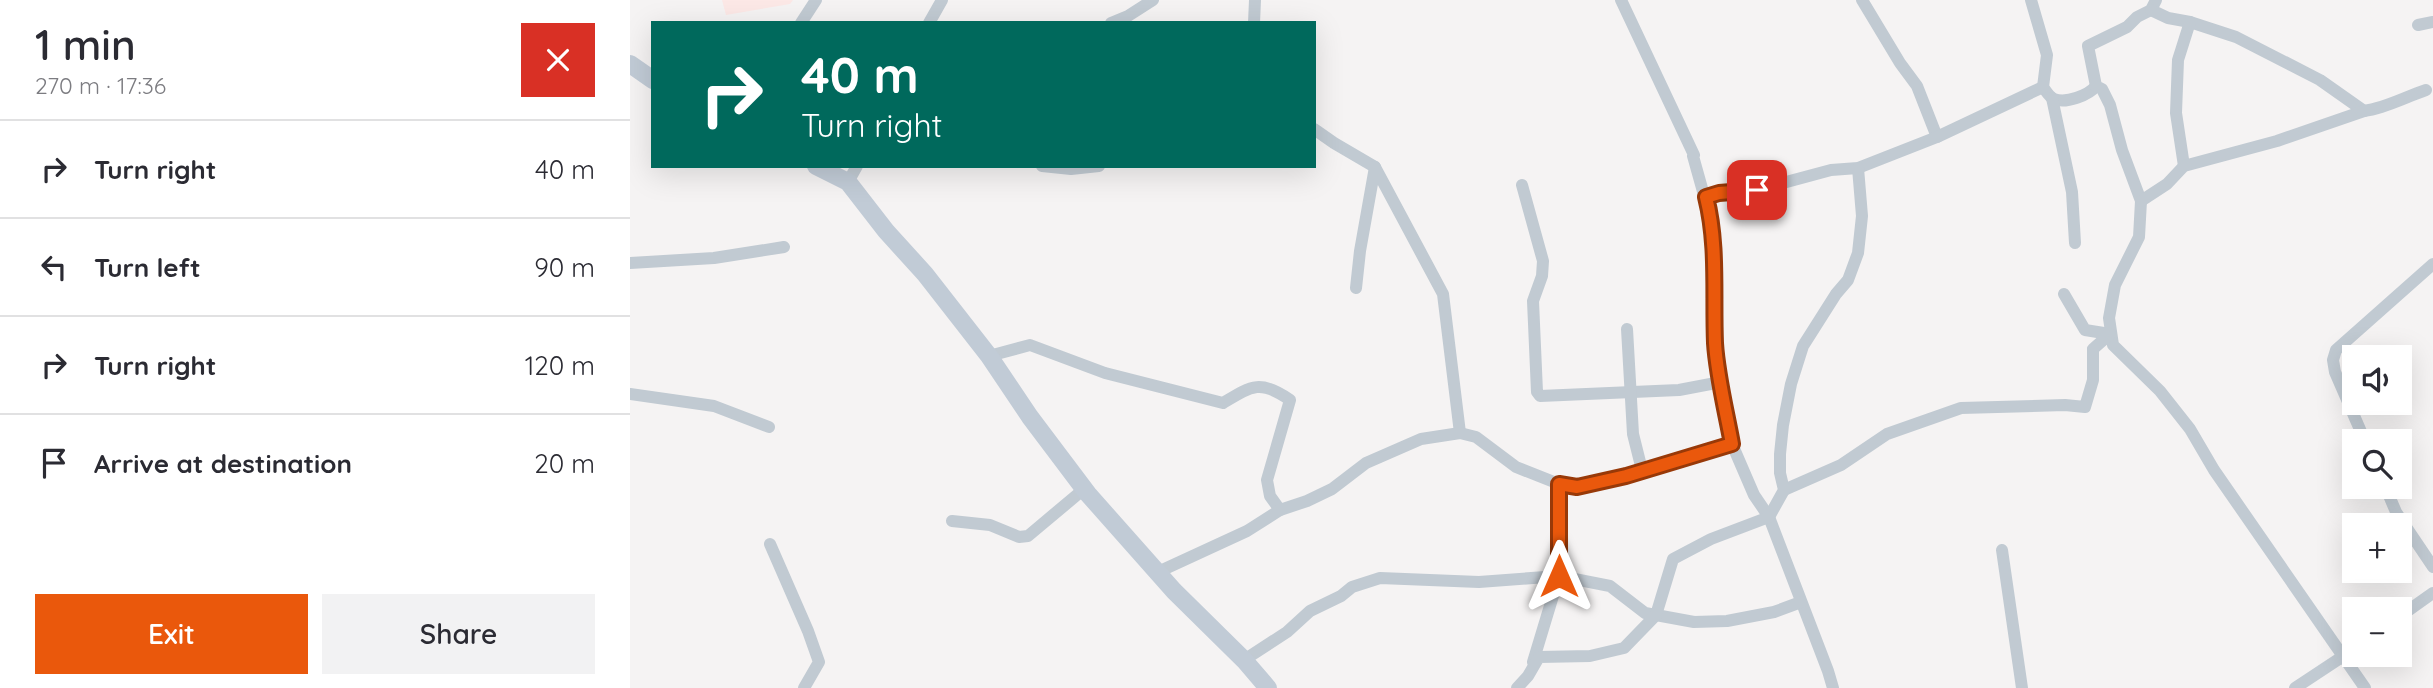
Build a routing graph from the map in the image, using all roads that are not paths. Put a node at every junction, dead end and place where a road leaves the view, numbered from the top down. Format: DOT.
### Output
graph roads {
  1 [pos="942,0"];
  2 [pos="1153,0"];
  3 [pos="1255,0"];
  4 [pos="1620,0"];
  5 [pos="1862,0"];
  6 [pos="2031,0"];
  7 [pos="810,1"];
  8 [pos="2154,5"];
  9 [pos="802,21"];
  10 [pos="930,21"];
  11 [pos="1116,21"];
  12 [pos="1254,21"];
  13 [pos="2190,22"];
  14 [pos="2433,22"];
  15 [pos="2418,25"];
  16 [pos="630,64"];
  17 [pos="651,79"];
  18 [pos="2096,86"];
  19 [pos="2043,87"];
  20 [pos="2426,90"];
  21 [pos="2052,98"];
  22 [pos="2364,111"];
  23 [pos="1316,130"];
  24 [pos="1937,137"];
  25 [pos="2184,166"];
  26 [pos="1375,167"];
  27 [pos="825,168"];
  28 [pos="1061,168"];
  29 [pos="1080,168"];
  30 [pos="1858,168"];
  31 [pos="853,174"];
  32 [pos="1522,185"];
  33 [pos="1706,197"];
  34 [pos="2141,201"];
  35 [pos="2075,243"];
  36 [pos="784,247"];
  37 [pos="630,263"];
  38 [pos="2433,264"];
  39 [pos="1356,288"];
  40 [pos="2064,294"];
  41 [pos="1627,329"];
  42 [pos="2110,334"];
  43 [pos="989,356"];
  44 [pos="1721,382"];
  45 [pos="630,394"];
  46 [pos="1629,394"];
  47 [pos="769,427"];
  48 [pos="2360,429"];
  49 [pos="1460,433"];
  50 [pos="1732,444"];
  51 [pos="1642,470"];
  52 [pos="1559,484"];
  53 [pos="1084,489"];
  54 [pos="1784,490"];
  55 [pos="2390,499"];
  56 [pos="1280,510"];
  57 [pos="1769,517"];
  58 [pos="952,521"];
  59 [pos="770,544"];
  60 [pos="2002,550"];
  61 [pos="2433,567"];
  62 [pos="1158,572"];
  63 [pos="1559,576"];
  64 [pos="2433,593"];
  65 [pos="1801,602"];
  66 [pos="2412,608"];
  67 [pos="1656,615"];
  68 [pos="2342,644"];
  69 [pos="2342,658"];
  70 [pos="1244,660"];
  71 [pos="2355,667"];
  72 [pos="1528,676"];
  73 [pos="804,688"];
  74 [pos="1268,688"];
  75 [pos="1517,688"];
  76 [pos="1833,688"];
  77 [pos="2022,688"];
  78 [pos="2295,688"];
  79 [pos="2365,688"];
  1 -- 10 [label="street"];
  2 -- 11 [label="street"];
  3 -- 12 [label="street"];
  4 -- 33 [label="street"];
  5 -- 24 [label="street"];
  6 -- 19 [label="street"];
  7 -- 9 [label="street"];
  8 -- 13 [label="street"];
  8 -- 18 [label="street"];
  13 -- 22 [label="street"];
  13 -- 25 [label="street"];
  14 -- 15 [label="street"];
  16 -- 17 [label="street"];
  18 -- 21 [label="street"];
  18 -- 34 [label="street"];
  19 -- 21 [label="street"];
  19 -- 24 [label="street"];
  20 -- 22 [label="street"];
  21 -- 35 [label="street"];
  22 -- 25 [label="street"];
  23 -- 26 [label="street"];
  24 -- 30 [label="street"];
  25 -- 34 [label="street"];
  26 -- 39 [label="street"];
  26 -- 49 [label="street"];
  27 -- 31 [label="street"];
  28 -- 29 [label="street"];
  30 -- 33 [label="street"];
  30 -- 54 [label="street"];
  31 -- 43 [label="street"];
  32 -- 46 [label="street"];
  33 -- 44 [label="street"];
  34 -- 42 [label="street"];
  36 -- 37 [label="street"];
  38 -- 48 [label="street"];
  40 -- 42 [label="street"];
  41 -- 46 [label="street"];
  42 -- 54 [label="street"];
  42 -- 68 [label="street"];
  43 -- 53 [label="street"];
  43 -- 56 [label="street"];
  44 -- 46 [label="street"];
  44 -- 50 [label="street"];
  45 -- 47 [label="street"];
  46 -- 51 [label="street"];
  49 -- 52 [label="street"];
  49 -- 56 [label="street"];
  50 -- 51 [label="street"];
  50 -- 57 [label="street"];
  51 -- 52 [label="street"];
  52 -- 63 [label="street"];
  53 -- 58 [label="street"];
  53 -- 62 [label="street"];
  54 -- 57 [label="street"];
  55 -- 61 [label="street"];
  56 -- 62 [label="street"];
  57 -- 65 [label="street"];
  57 -- 67 [label="street"];
  59 -- 73 [label="street"];
  60 -- 77 [label="street"];
  62 -- 70 [label="street"];
  63 -- 67 [label="street"];
  63 -- 70 [label="street"];
  63 -- 72 [label="street"];
  64 -- 66 [label="street"];
  65 -- 67 [label="street"];
  65 -- 76 [label="street"];
  67 -- 72 [label="street"];
  69 -- 78 [label="street"];
  70 -- 74 [label="street"];
  71 -- 79 [label="street"];
  72 -- 75 [label="street"];
}
